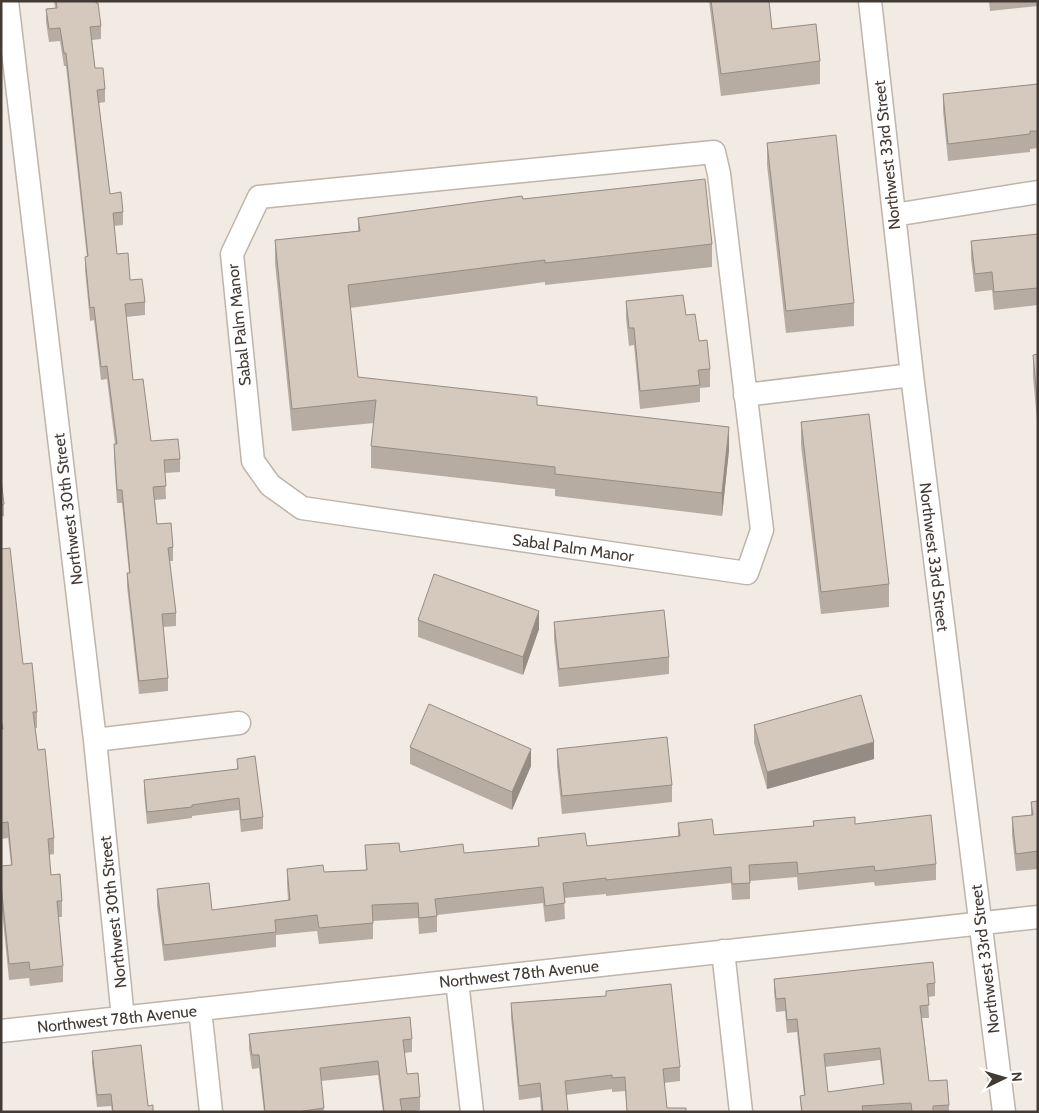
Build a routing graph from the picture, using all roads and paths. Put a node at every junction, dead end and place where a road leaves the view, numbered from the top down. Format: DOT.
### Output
graph roads {
  1 [pos="8,1"];
  2 [pos="870,1"];
  3 [pos="1038,192"];
  4 [pos="894,215"];
  5 [pos="912,376"];
  6 [pos="745,395"];
  7 [pos="239,723"];
  8 [pos="95,740"];
  9 [pos="1038,917"];
  10 [pos="981,924"];
  11 [pos="723,951"];
  12 [pos="457,981"];
  13 [pos="200,1009"];
  14 [pos="123,1018"];
  15 [pos="1,1031"];
  16 [pos="211,1112"];
  17 [pos="472,1112"];
  18 [pos="740,1112"];
  19 [pos="1004,1112"];
  1 -- 8 [label="street, Northwest 30th Street"];
  2 -- 4 [label="street, Northwest 33rd Street"];
  3 -- 4 [label="street"];
  4 -- 5 [label="street, Northwest 33rd Street"];
  5 -- 6 [label="street"];
  5 -- 10 [label="street, Northwest 33rd Street"];
  6 -- 6 [label="street, Sabal Palm Manor"];
  7 -- 8 [label="street"];
  8 -- 14 [label="street, Northwest 30th Street"];
  9 -- 10 [label="street, Northwest 78th Avenue"];
  10 -- 11 [label="street, Northwest 78th Avenue"];
  10 -- 19 [label="street, Northwest 33rd Street"];
  11 -- 12 [label="street, Northwest 78th Avenue"];
  11 -- 18 [label="street"];
  12 -- 13 [label="street, Northwest 78th Avenue"];
  12 -- 17 [label="street"];
  13 -- 14 [label="street, Northwest 78th Avenue"];
  13 -- 16 [label="street"];
  14 -- 15 [label="street, Northwest 78th Avenue"];
}
